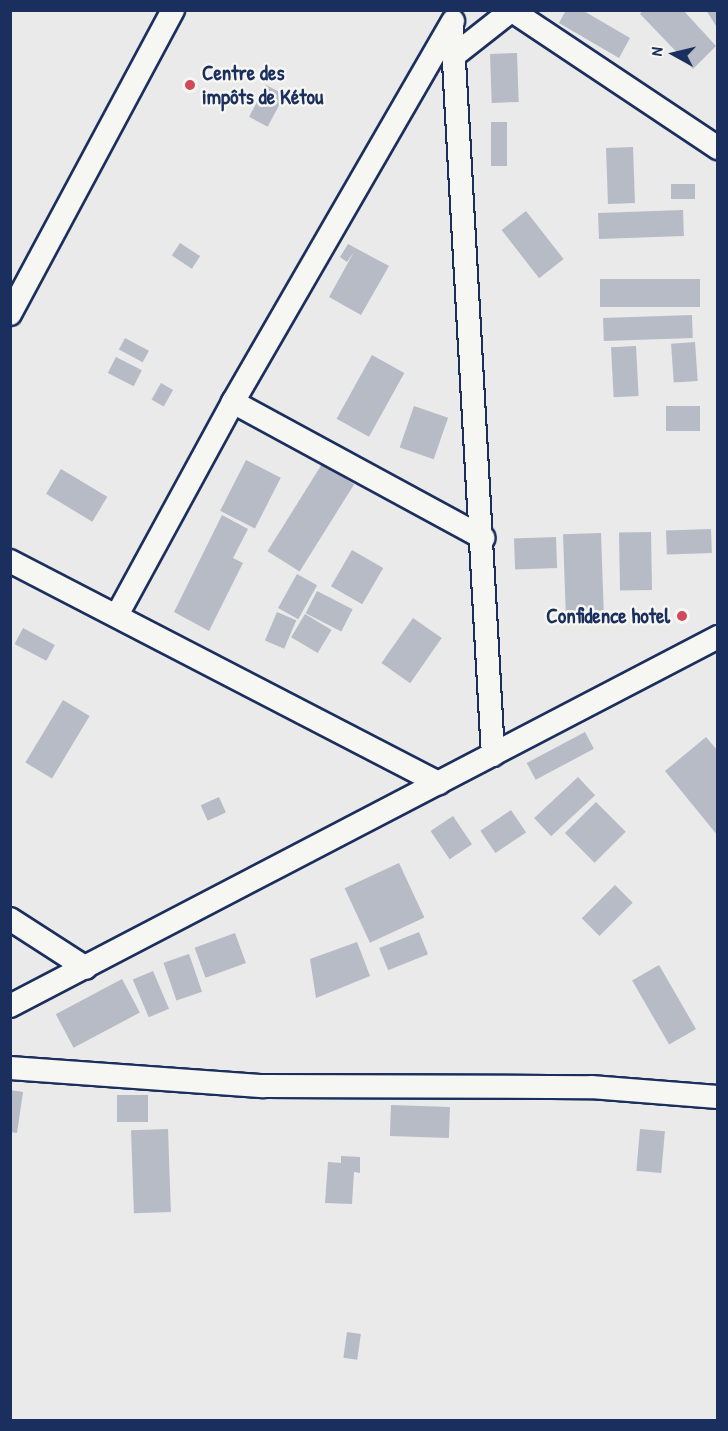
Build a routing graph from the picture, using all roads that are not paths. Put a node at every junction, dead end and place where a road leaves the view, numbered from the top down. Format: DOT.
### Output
graph roads {
  1 [pos="173,10"];
  2 [pos="512,11"];
  3 [pos="454,18"];
  4 [pos="456,54"];
  5 [pos="717,148"];
  6 [pos="10,314"];
  7 [pos="233,402"];
  8 [pos="483,538"];
  9 [pos="10,561"];
  10 [pos="117,615"];
  11 [pos="717,637"];
  12 [pos="493,755"];
  13 [pos="439,783"];
  14 [pos="10,919"];
  15 [pos="86,968"];
  16 [pos="10,1006"];
  17 [pos="10,1068"];
  18 [pos="717,1097"];
  1 -- 6 [label="street"];
  2 -- 4 [label="street"];
  2 -- 5 [label="street"];
  3 -- 4 [label="street"];
  3 -- 7 [label="street"];
  4 -- 8 [label="street"];
  7 -- 8 [label="street"];
  7 -- 10 [label="street"];
  8 -- 12 [label="street"];
  9 -- 10 [label="street"];
  10 -- 13 [label="street"];
  11 -- 12 [label="street"];
  12 -- 13 [label="street"];
  13 -- 15 [label="street"];
  14 -- 15 [label="street"];
  15 -- 16 [label="street"];
  17 -- 18 [label="street"];
}
